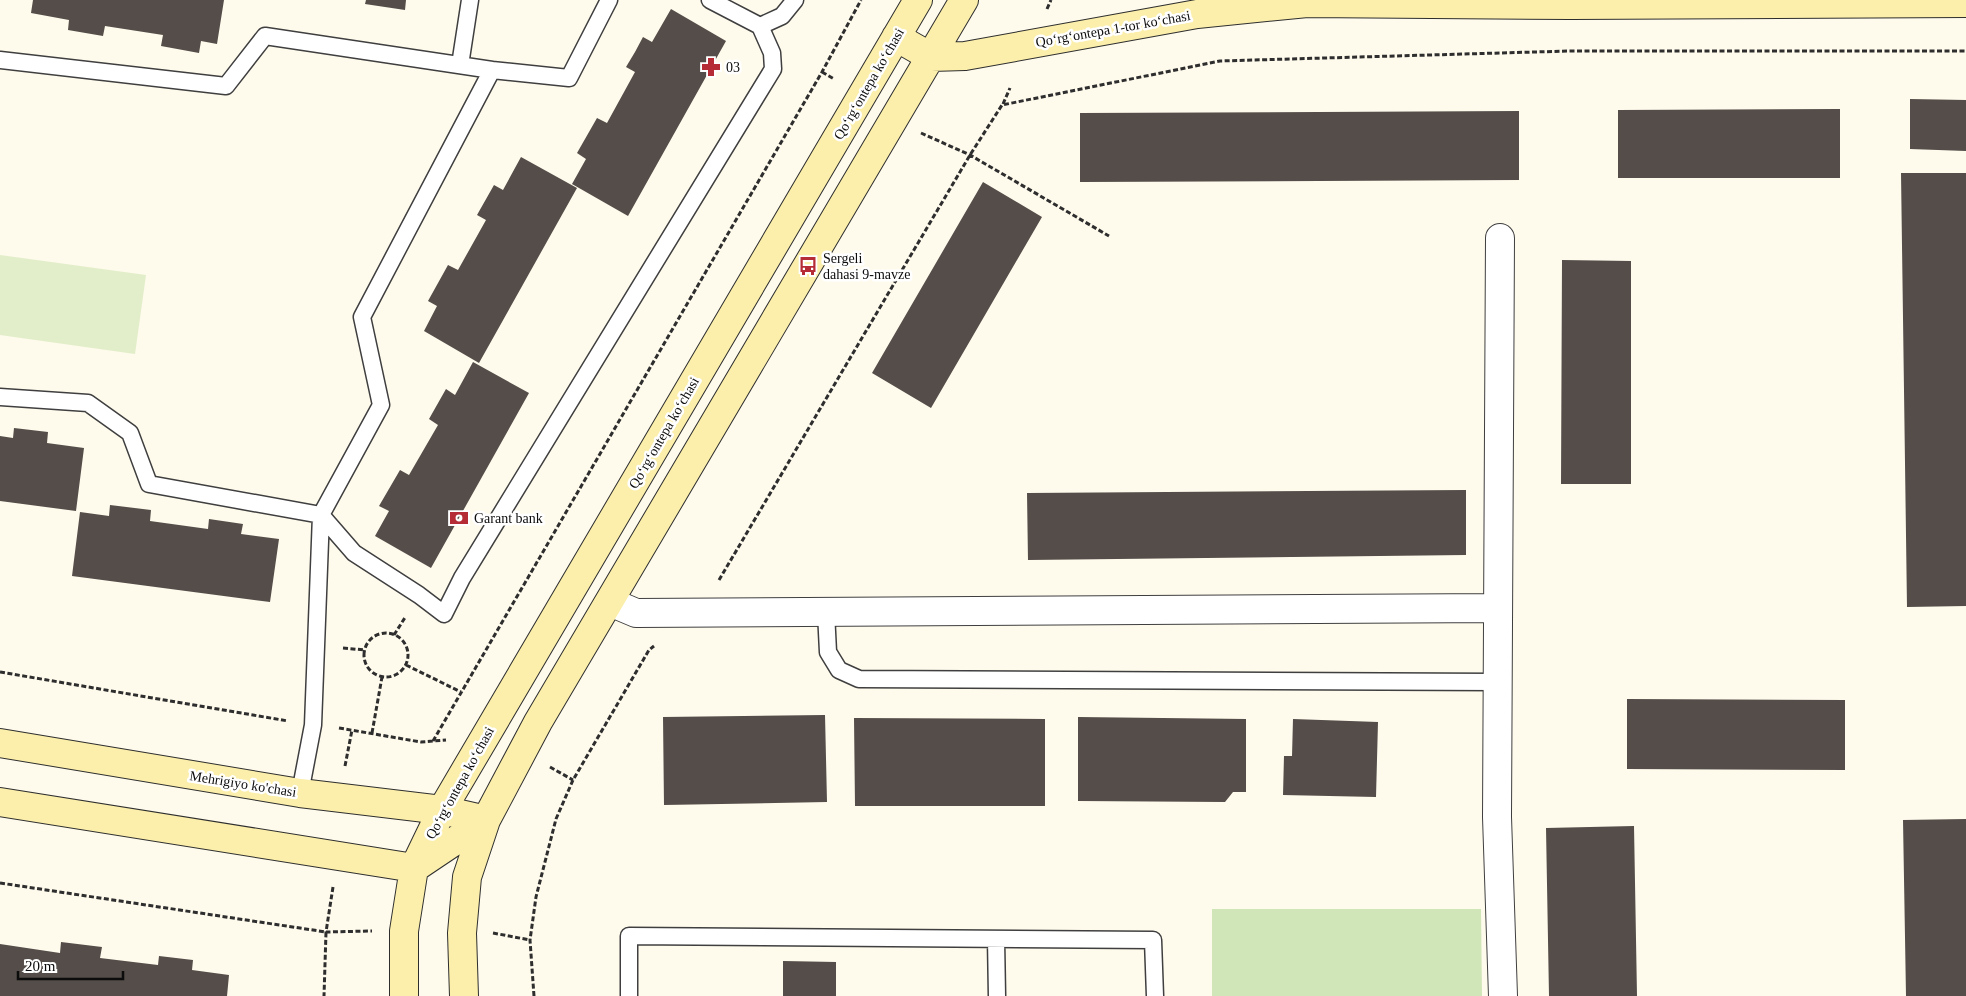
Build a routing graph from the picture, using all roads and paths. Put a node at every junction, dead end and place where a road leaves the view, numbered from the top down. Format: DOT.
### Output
graph roads {
  1 [pos="470,0"];
  2 [pos="609,0"];
  3 [pos="710,0"];
  4 [pos="796,0"];
  5 [pos="861,0"];
  6 [pos="918,0"];
  7 [pos="964,0"];
  8 [pos="1051,0"];
  9 [pos="1416,1"];
  10 [pos="1966,3"];
  11 [pos="1201,7"];
  12 [pos="1047,9"];
  13 [pos="760,26"];
  14 [pos="896,37"];
  15 [pos="1966,51"];
  16 [pos="931,57"];
  17 [pos="0,60"];
  18 [pos="460,65"];
  19 [pos="492,70"];
  20 [pos="1010,88"];
  21 [pos="1002,105"];
  22 [pos="918,131"];
  23 [pos="970,155"];
  24 [pos="1109,236"];
  25 [pos="1500,238"];
  26 [pos="0,397"];
  27 [pos="321,514"];
  28 [pos="610,602"];
  29 [pos="1498,608"];
  30 [pos="826,612"];
  31 [pos="700,613"];
  32 [pos="656,645"];
  33 [pos="406,665"];
  34 [pos="0,672"];
  35 [pos="382,677"];
  36 [pos="1498,682"];
  37 [pos="460,692"];
  38 [pos="313,725"];
  39 [pos="372,733"];
  40 [pos="448,739"];
  41 [pos="433,741"];
  42 [pos="0,743"];
  43 [pos="548,766"];
  44 [pos="574,780"];
  45 [pos="300,793"];
  46 [pos="0,802"];
  47 [pos="442,810"];
  48 [pos="486,820"];
  49 [pos="414,868"];
  50 [pos="0,883"];
  51 [pos="368,931"];
  52 [pos="326,932"];
  53 [pos="491,933"];
  54 [pos="996,939"];
  55 [pos="530,940"];
  56 [pos="324,996"];
  57 [pos="404,996"];
  58 [pos="464,996"];
  59 [pos="534,996"];
  60 [pos="628,996"];
  61 [pos="997,996"];
  62 [pos="1155,996"];
  63 [pos="1503,996"];
  1 -- 18 [label="lane"];
  2 -- 19 [label="lane"];
  3 -- 13 [label="lane"];
  4 -- 13 [label="lane"];
  5 -- 37 [label="path"];
  6 -- 14 [label="main road, Qoʻrgʻontepa koʻchasi"];
  7 -- 16 [label="main road, Qoʻrgʻontepa koʻchasi"];
  8 -- 12 [label="path"];
  9 -- 10 [label="main road, Qoʻrgʻontepa 1-tor koʻchasi"];
  9 -- 11 [label="main road, Qoʻrgʻontepa 1-tor koʻchasi"];
  11 -- 16 [label="main road, Qoʻrgʻontepa 1-tor koʻchasi"];
  13 -- 27 [label="lane"];
  14 -- 16 [label="main road"];
  14 -- 47 [label="main road, Qoʻrgʻontepa koʻchasi"];
  15 -- 21 [label="path"];
  16 -- 28 [label="main road, Qoʻrgʻontepa koʻchasi"];
  17 -- 18 [label="lane"];
  18 -- 19 [label="lane"];
  19 -- 27 [label="lane"];
  20 -- 21 [label="path"];
  21 -- 23 [label="path"];
  22 -- 23 [label="path"];
  23 -- 24 [label="path"];
  23 -- 31 [label="path"];
  25 -- 29 [label="street"];
  26 -- 27 [label="lane"];
  27 -- 38 [label="lane"];
  28 -- 31 [label="street"];
  28 -- 48 [label="main road, Qoʻrgʻontepa koʻchasi"];
  29 -- 30 [label="street"];
  29 -- 36 [label="street"];
  30 -- 31 [label="street"];
  30 -- 36 [label="lane"];
  32 -- 44 [label="path"];
  33 -- 35 [label="path"];
  33 -- 35 [label="path"];
  33 -- 37 [label="path"];
  34 -- 38 [label="path"];
  35 -- 39 [label="path"];
  36 -- 63 [label="street"];
  37 -- 41 [label="path"];
  38 -- 39 [label="path"];
  38 -- 45 [label="lane"];
  39 -- 41 [label="path"];
  40 -- 41 [label="path"];
  42 -- 45 [label="main road, Mehrigiyo ko'chasi"];
  43 -- 44 [label="path"];
  44 -- 55 [label="path"];
  45 -- 47 [label="main road, Mehrigiyo ko'chasi"];
  46 -- 49 [label="main road"];
  47 -- 48 [label="main road, Mehrigiyo ko'chasi"];
  47 -- 49 [label="main road, Qoʻrgʻontepa koʻchasi"];
  48 -- 49 [label="main road, Qoʻrgʻontepa koʻchasi"];
  48 -- 58 [label="main road, Qoʻrgʻontepa koʻchasi"];
  49 -- 57 [label="main road, Qoʻrgʻontepa koʻchasi"];
  50 -- 52 [label="path"];
  51 -- 52 [label="path"];
  52 -- 56 [label="path"];
  53 -- 55 [label="path"];
  54 -- 60 [label="lane"];
  54 -- 61 [label="lane"];
  54 -- 62 [label="lane"];
  55 -- 59 [label="path"];
}
